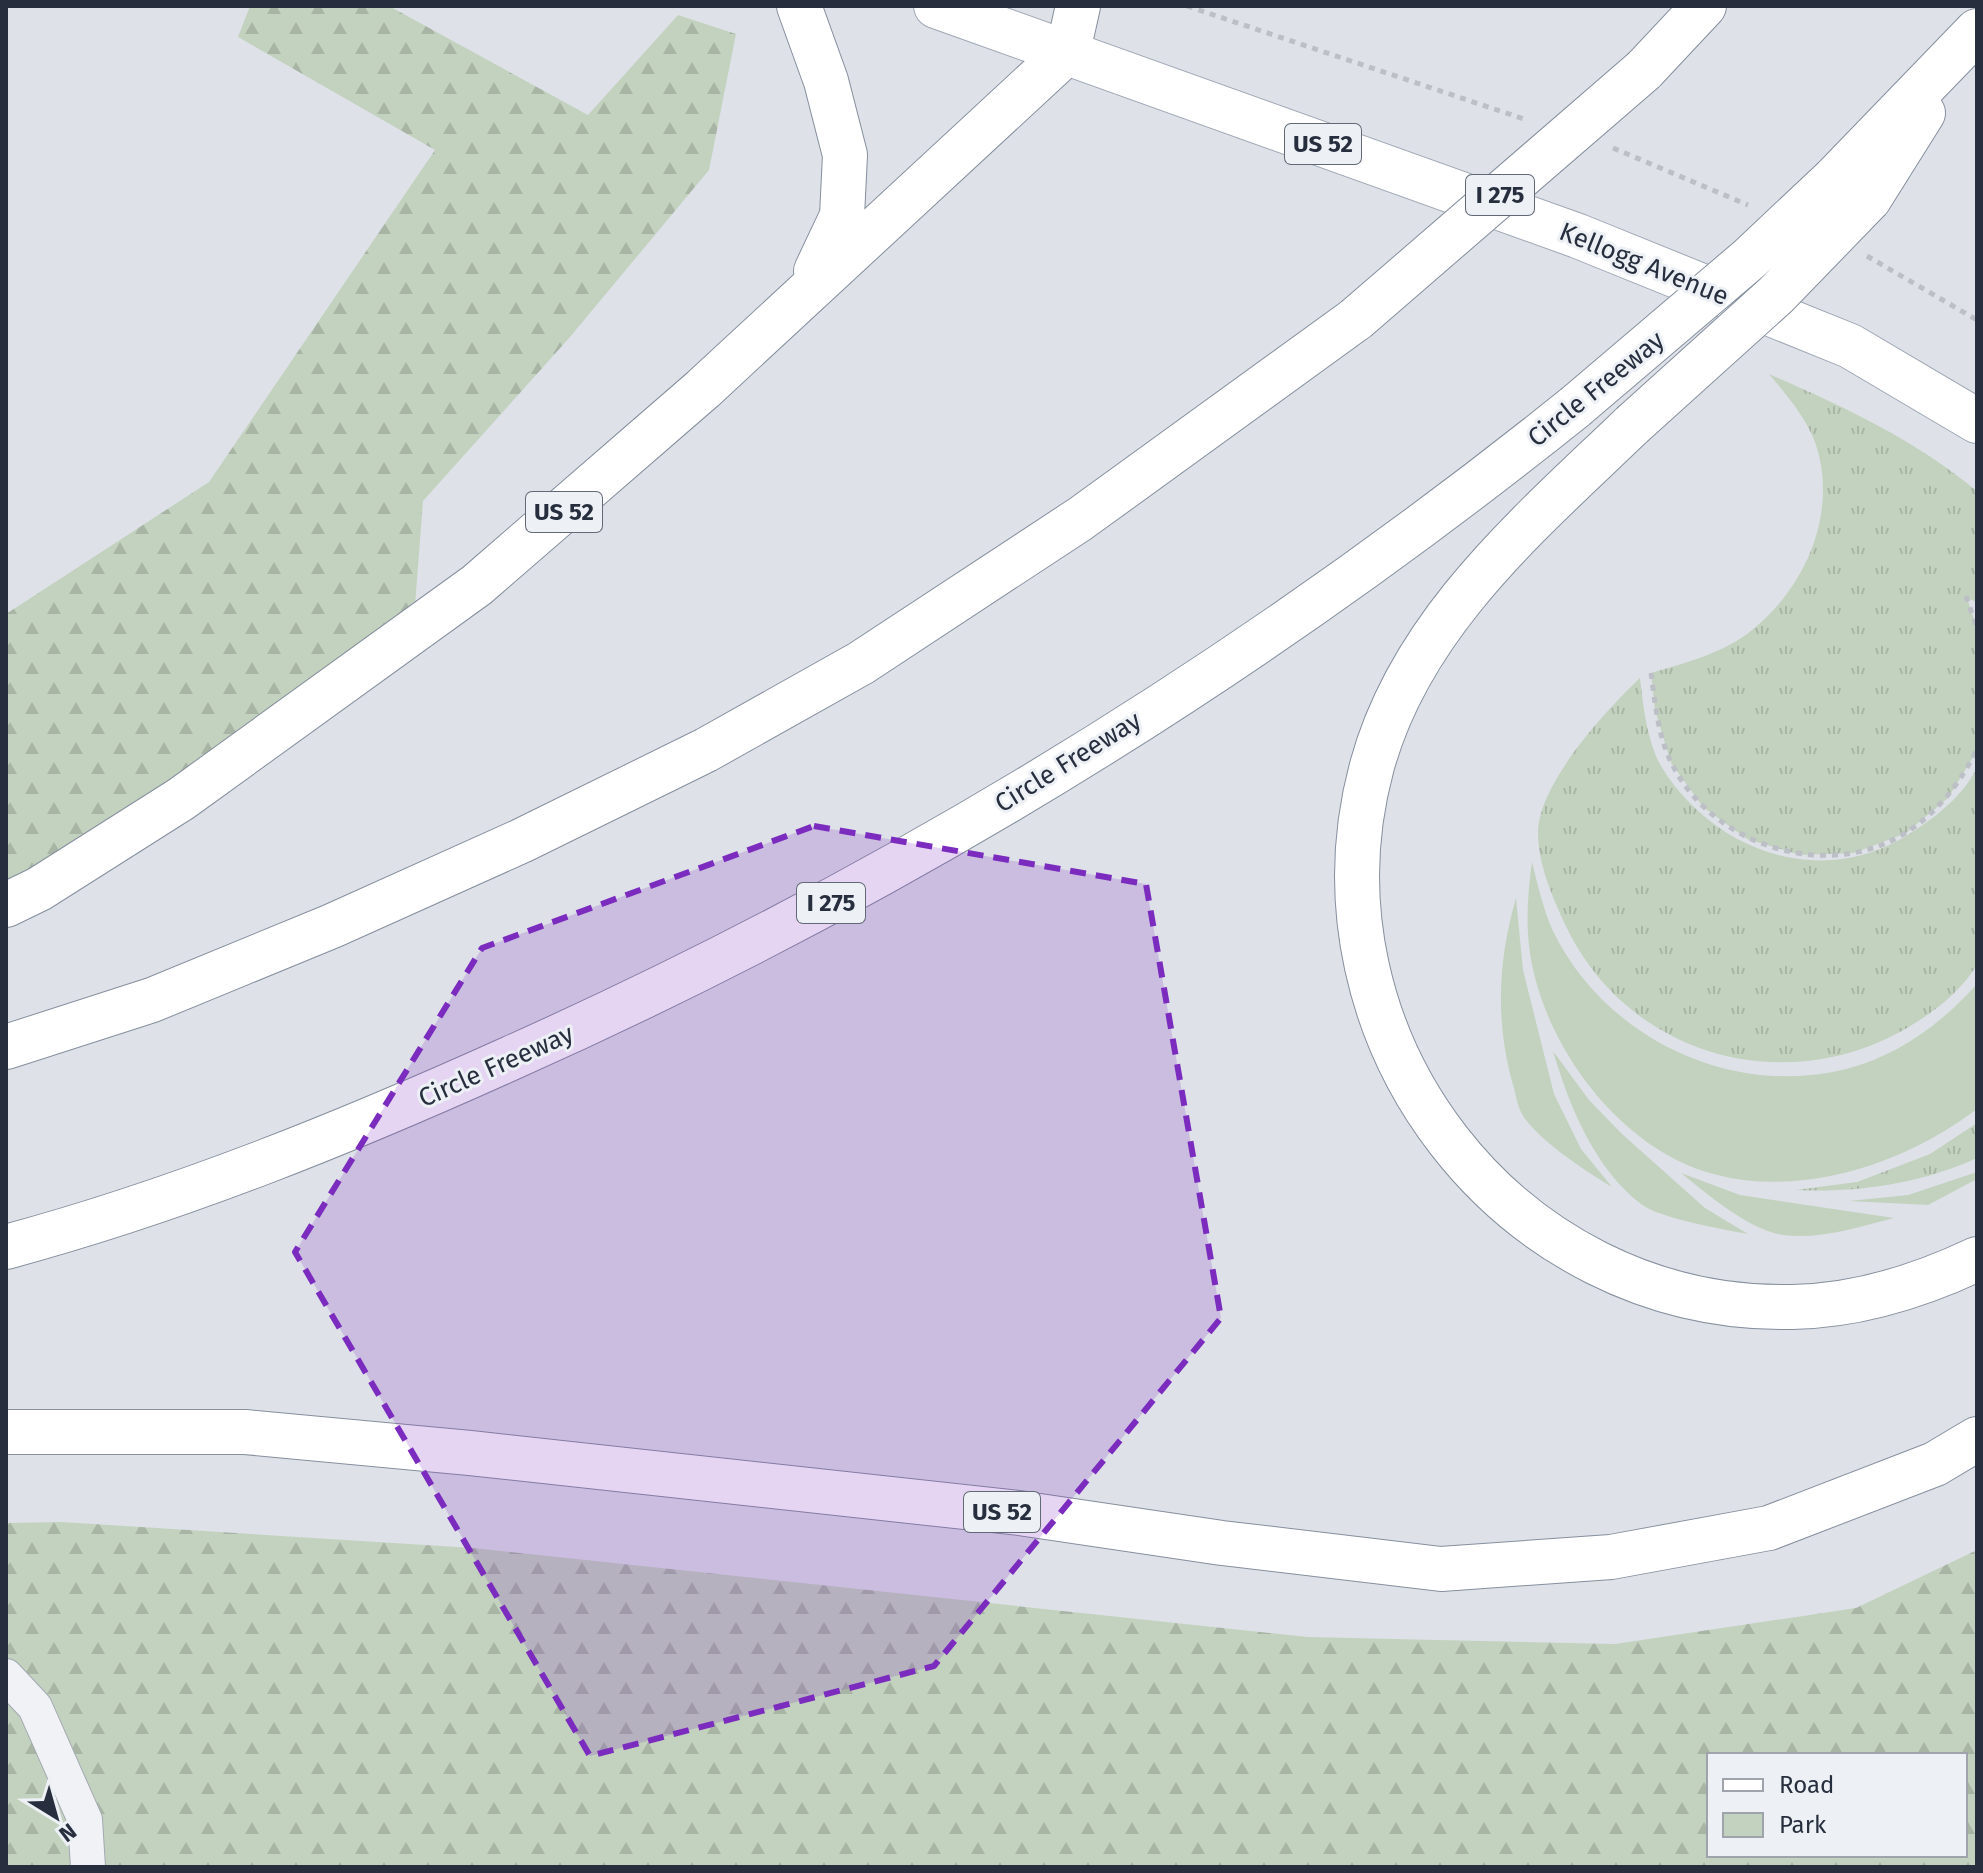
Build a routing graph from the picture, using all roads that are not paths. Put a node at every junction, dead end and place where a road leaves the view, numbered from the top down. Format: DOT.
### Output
graph roads {
  1 [pos="799,6"];
  2 [pos="936,6"];
  3 [pos="1078,6"];
  4 [pos="1704,6"];
  5 [pos="1972,37"];
  6 [pos="1068,51"];
  7 [pos="1852,189"];
  8 [pos="808,289"];
  9 [pos="1977,421"];
  10 [pos="6,905"];
  11 [pos="6,1047"];
  12 [pos="6,1247"];
  13 [pos="1977,1259"];
  14 [pos="6,1432"];
  15 [pos="1977,1439"];
  16 [pos="6,1676"];
  17 [pos="88,1867"];
  1 -- 8 [label="main road"];
  2 -- 6 [label="main road, Kellogg Avenue"];
  3 -- 6 [label="main road"];
  4 -- 11 [label="main road, I 275, bridge"];
  5 -- 7 [label="main road, Circle Freeway / I 275"];
  6 -- 8 [label="main road, US 52"];
  6 -- 9 [label="main road, Kellogg Avenue / US 52"];
  7 -- 12 [label="main road, Circle Freeway / I 275, bridge"];
  7 -- 13 [label="main road, bridge"];
  8 -- 10 [label="main road, US 52"];
  14 -- 15 [label="main road, US 52"];
  16 -- 17 [label="street"];
}
